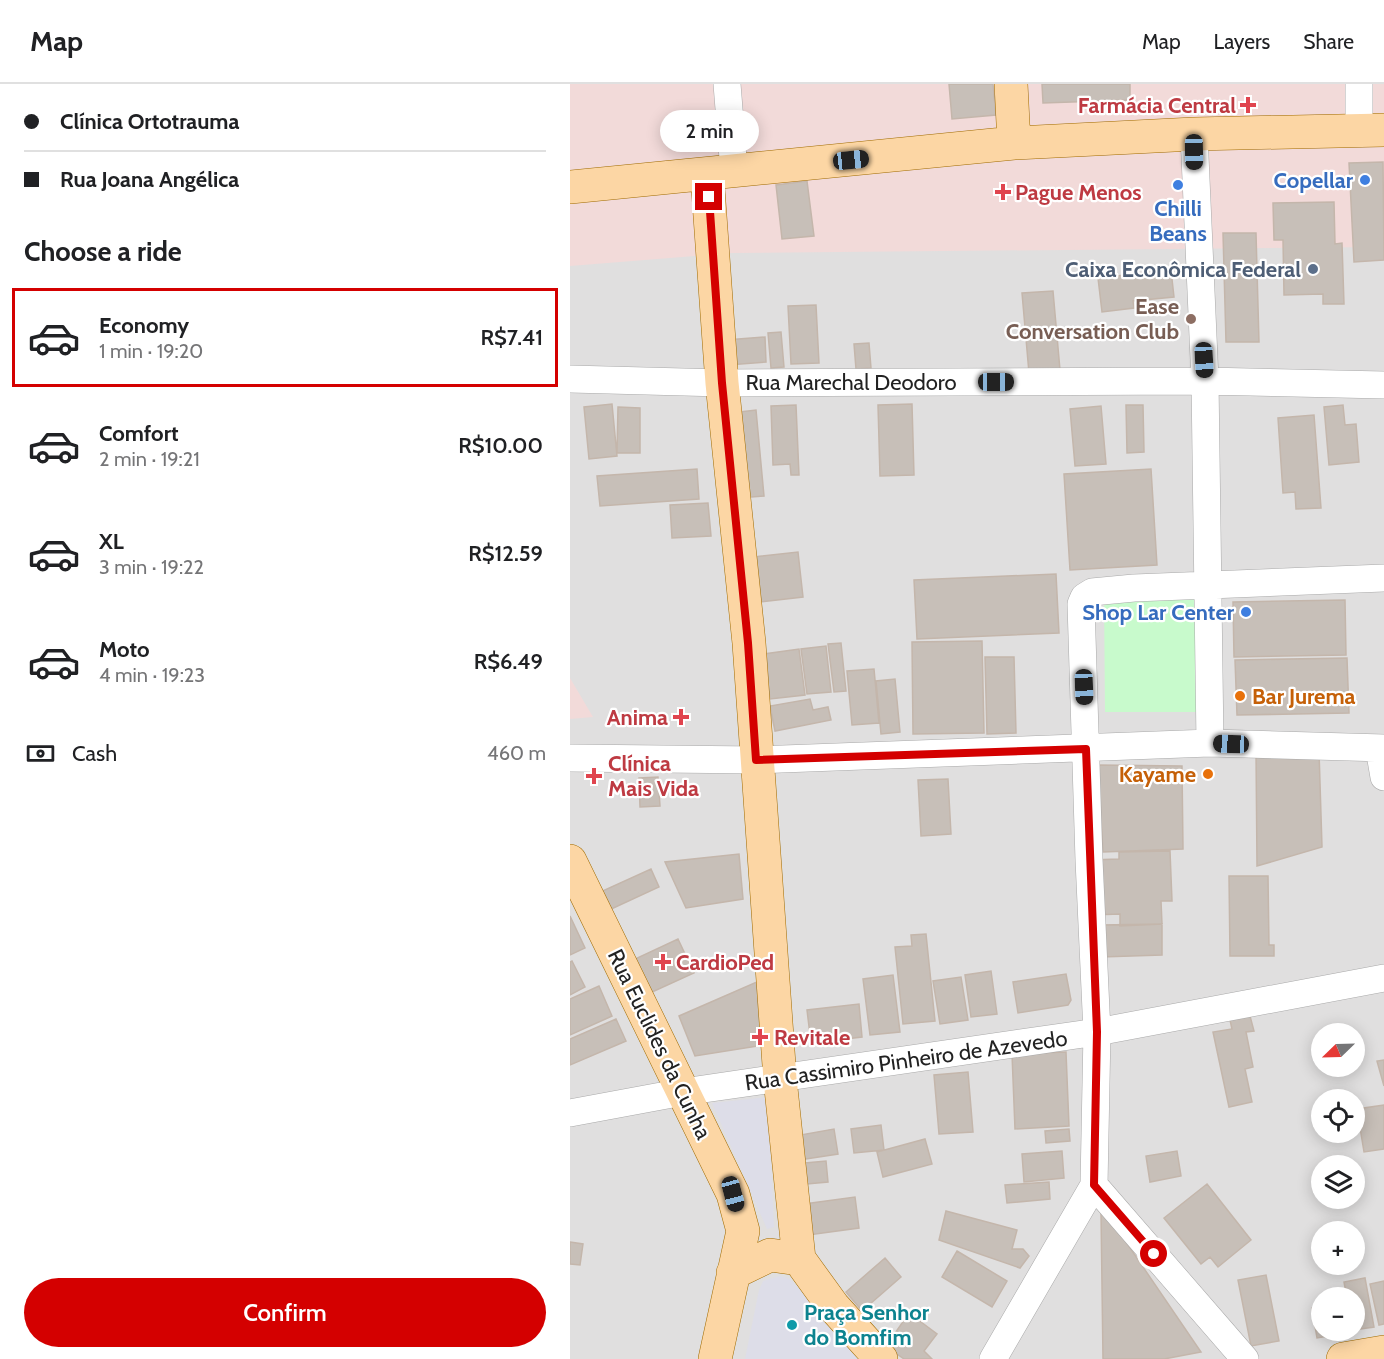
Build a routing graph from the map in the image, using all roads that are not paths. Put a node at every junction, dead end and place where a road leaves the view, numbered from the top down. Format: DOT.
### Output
graph roads {
  1 [pos="727,84"];
  2 [pos="1011,84"];
  3 [pos="1359,84"];
  4 [pos="1372,130"];
  5 [pos="1194,134"];
  6 [pos="1014,143"];
  7 [pos="721,173"];
  8 [pos="570,187"];
  9 [pos="570,379"];
  10 [pos="1205,381"];
  11 [pos="722,383"];
  12 [pos="1384,385"];
  13 [pos="1384,578"];
  14 [pos="1209,586"];
  15 [pos="1210,743"];
  16 [pos="1382,748"];
  17 [pos="1086,749"];
  18 [pos="570,758"];
  19 [pos="756,760"];
  20 [pos="1384,777"];
  21 [pos="570,861"];
  22 [pos="1384,978"];
  23 [pos="1097,1032"];
  24 [pos="780,1079"];
  25 [pos="683,1092"];
  26 [pos="570,1113"];
  27 [pos="1094,1185"];
  28 [pos="799,1259"];
  29 [pos="733,1274"];
  30 [pos="1384,1352"];
  31 [pos="715,1359"];
  32 [pos="881,1359"];
  33 [pos="993,1359"];
  34 [pos="1245,1359"];
  35 [pos="1343,1359"];
  1 -- 7 [label="street"];
  2 -- 6 [label="main road"];
  3 -- 4 [label="street"];
  4 -- 5 [label="main road"];
  5 -- 6 [label="main road"];
  5 -- 10 [label="street"];
  6 -- 7 [label="main road"];
  7 -- 8 [label="main road"];
  7 -- 11 [label="main road"];
  9 -- 11 [label="street, Rua Marechal Deodoro"];
  10 -- 11 [label="street, Rua Marechal Deodoro"];
  10 -- 12 [label="street, Rua Marechal Deodoro"];
  10 -- 14 [label="street"];
  11 -- 19 [label="main road"];
  13 -- 14 [label="street"];
  14 -- 15 [label="street"];
  14 -- 17 [label="street"];
  15 -- 16 [label="street"];
  15 -- 17 [label="street"];
  16 -- 20 [label="street"];
  17 -- 19 [label="street"];
  17 -- 23 [label="street"];
  18 -- 19 [label="street"];
  19 -- 24 [label="main road"];
  21 -- 25 [label="main road, Rua Euclides da Cunha"];
  22 -- 23 [label="street, Rua Cassimiro Pinheiro de Azevedo"];
  23 -- 24 [label="street, Rua Cassimiro Pinheiro de Azevedo"];
  23 -- 27 [label="street"];
  24 -- 25 [label="street, Rua Cassimiro Pinheiro de Azevedo"];
  24 -- 28 [label="main road"];
  25 -- 26 [label="street, Rua Cassimiro Pinheiro de Azevedo"];
  25 -- 29 [label="main road, Rua Euclides da Cunha"];
  27 -- 33 [label="street"];
  27 -- 34 [label="street"];
  28 -- 29 [label="main road"];
  28 -- 32 [label="main road"];
  29 -- 31 [label="main road"];
  30 -- 35 [label="main road"];
}
